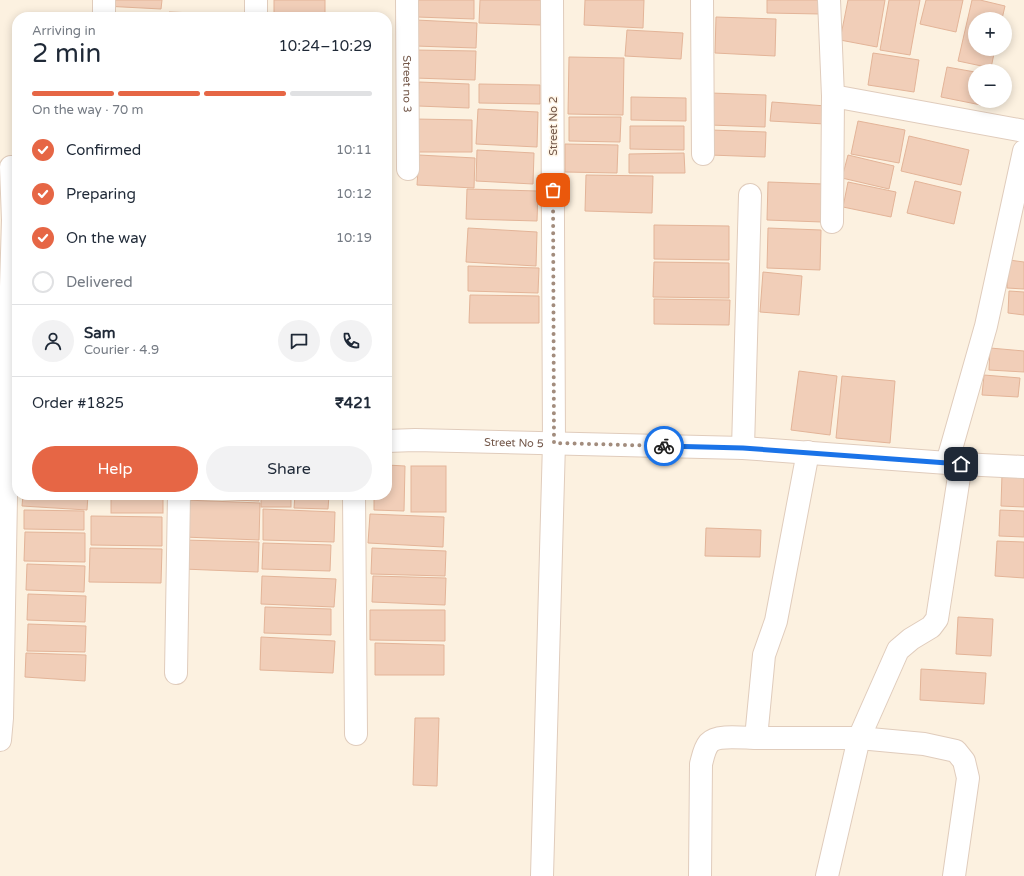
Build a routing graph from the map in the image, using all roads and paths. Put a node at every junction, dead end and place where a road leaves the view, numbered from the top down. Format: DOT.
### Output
graph roads {
  1 [pos="104,0"];
  2 [pos="256,0"];
  3 [pos="408,0"];
  4 [pos="552,0"];
  5 [pos="702,0"];
  6 [pos="829,0"];
  7 [pos="104,12"];
  8 [pos="256,12"];
  9 [pos="833,96"];
  10 [pos="1024,131"];
  11 [pos="1024,151"];
  12 [pos="703,154"];
  13 [pos="9,167"];
  14 [pos="408,169"];
  15 [pos="750,195"];
  16 [pos="12,207"];
  17 [pos="832,222"];
  18 [pos="12,268"];
  19 [pos="392,440"];
  20 [pos="554,443"];
  21 [pos="743,448"];
  22 [pos="808,452"];
  23 [pos="8,458"];
  24 [pos="954,464"];
  25 [pos="1024,467"];
  26 [pos="179,500"];
  27 [pos="354,500"];
  28 [pos="176,673"];
  29 [pos="356,734"];
  30 [pos="756,738"];
  31 [pos="859,738"];
  32 [pos="0,740"];
  33 [pos="542,876"];
  34 [pos="700,876"];
  35 [pos="826,876"];
  36 [pos="954,876"];
  1 -- 7 [label="street"];
  2 -- 8 [label="street"];
  3 -- 14 [label="street, Street no 3"];
  4 -- 20 [label="street, Street No 2"];
  5 -- 12 [label="street"];
  6 -- 9 [label="street"];
  9 -- 10 [label="street"];
  9 -- 17 [label="street"];
  11 -- 24 [label="street"];
  13 -- 16 [label="street"];
  15 -- 21 [label="street"];
  18 -- 23 [label="street"];
  19 -- 20 [label="street, Street No 5"];
  20 -- 21 [label="street, Street No 5"];
  20 -- 33 [label="street, Street No 2"];
  21 -- 22 [label="street, Street No 5"];
  22 -- 24 [label="street, Street No 5"];
  22 -- 30 [label="street"];
  23 -- 32 [label="street"];
  24 -- 25 [label="street, Street No 5"];
  24 -- 31 [label="street"];
  26 -- 28 [label="street"];
  27 -- 29 [label="street"];
  30 -- 31 [label="street"];
  30 -- 34 [label="street"];
  31 -- 35 [label="street"];
  31 -- 36 [label="street"];
}
